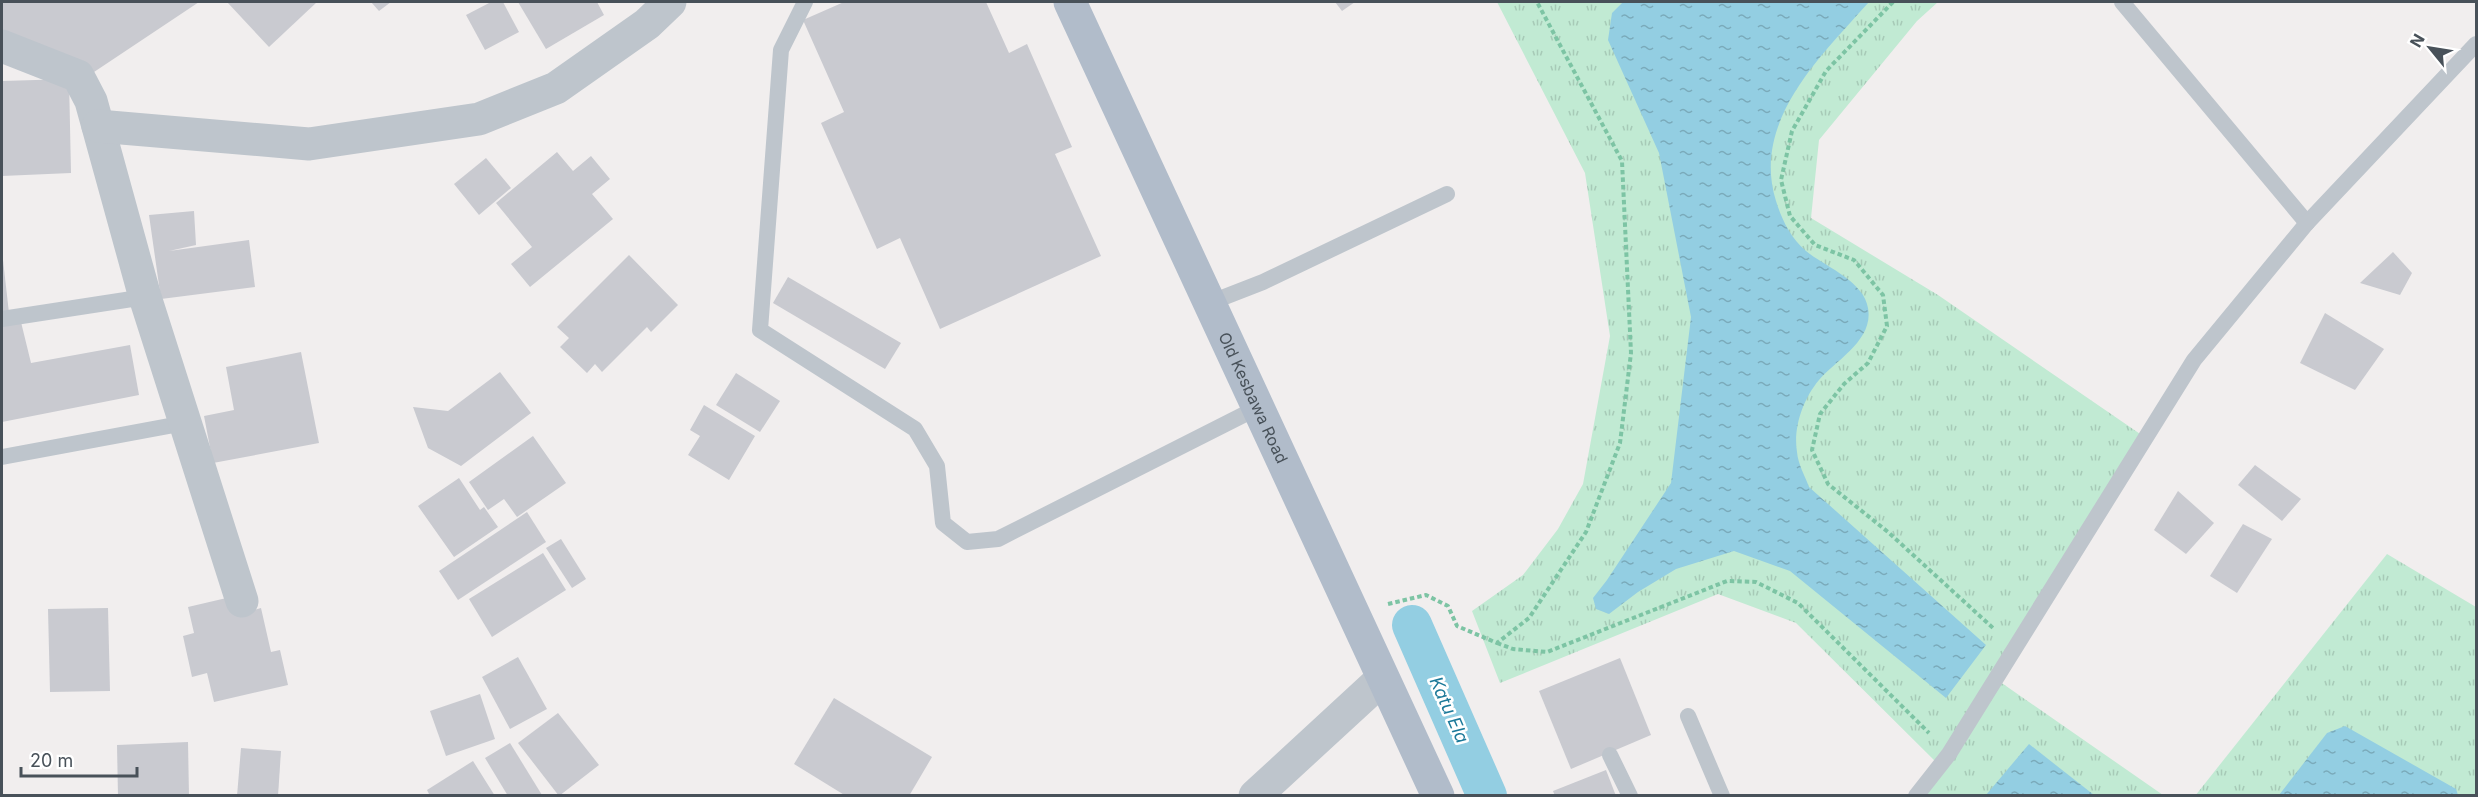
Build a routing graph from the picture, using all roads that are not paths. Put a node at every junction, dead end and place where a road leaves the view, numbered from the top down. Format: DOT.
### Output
graph roads {
  1 [pos="670,2"];
  2 [pos="805,2"];
  3 [pos="1070,2"];
  4 [pos="2122,2"];
  5 [pos="2476,42"];
  6 [pos="2,46"];
  7 [pos="98,126"];
  8 [pos="1447,194"];
  9 [pos="2307,223"];
  10 [pos="145,297"];
  11 [pos="1209,303"];
  12 [pos="2,319"];
  13 [pos="1257,408"];
  14 [pos="185,423"];
  15 [pos="2,457"];
  16 [pos="242,601"];
  17 [pos="1382,680"];
  18 [pos="1688,716"];
  19 [pos="1610,754"];
  20 [pos="1255,795"];
  21 [pos="1438,795"];
  22 [pos="1630,795"];
  23 [pos="1722,795"];
  24 [pos="1916,795"];
  1 -- 7 [label="street"];
  2 -- 13 [label="lane"];
  3 -- 11 [label="main road, Old Kesbawa Road"];
  4 -- 9 [label="lane"];
  5 -- 9 [label="lane"];
  6 -- 7 [label="street"];
  7 -- 10 [label="street"];
  8 -- 11 [label="lane"];
  9 -- 24 [label="lane"];
  10 -- 12 [label="lane"];
  10 -- 14 [label="street"];
  11 -- 13 [label="main road, Old Kesbawa Road"];
  13 -- 17 [label="main road, Old Kesbawa Road"];
  14 -- 15 [label="lane"];
  14 -- 16 [label="street"];
  17 -- 20 [label="street"];
  17 -- 21 [label="main road, Old Kesbawa Road"];
  18 -- 23 [label="lane"];
  19 -- 22 [label="lane"];
}
